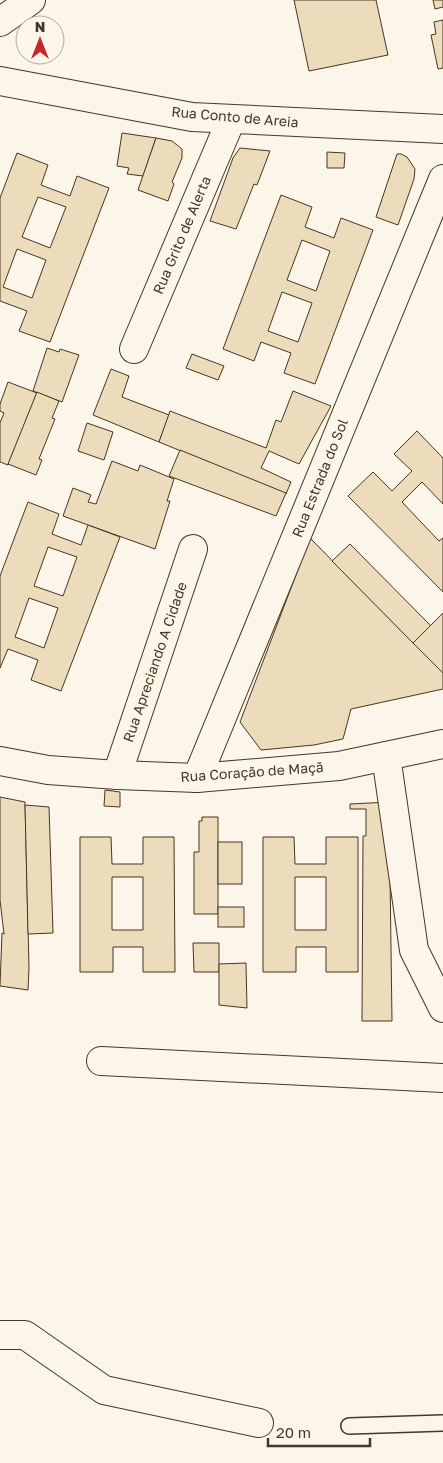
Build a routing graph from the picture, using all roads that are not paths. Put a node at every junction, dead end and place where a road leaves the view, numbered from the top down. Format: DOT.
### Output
graph roads {
  1 [pos="31,0"];
  2 [pos="0,22"];
  3 [pos="0,81"];
  4 [pos="230,120"];
  5 [pos="443,129"];
  6 [pos="443,179"];
  7 [pos="134,349"];
  8 [pos="193,549"];
  9 [pos="443,744"];
  10 [pos="386,756"];
  11 [pos="0,761"];
  12 [pos="117,775"];
  13 [pos="197,778"];
  14 [pos="443,1008"];
  15 [pos="101,1061"];
  16 [pos="443,1078"];
  17 [pos="0,1335"];
  18 [pos="443,1423"];
  19 [pos="259,1424"];
  20 [pos="349,1426"];
  1 -- 2 [label="street"];
  3 -- 4 [label="street, Rua Conto de Areia"];
  4 -- 5 [label="street, Rua Conto de Areia"];
  4 -- 7 [label="street, Rua Grito de Alerta"];
  6 -- 13 [label="street, Rua Estrada do Sol"];
  8 -- 12 [label="street, Rua Apreciando A Cidade"];
  9 -- 10 [label="street, Rua Coração de Maçã"];
  10 -- 13 [label="street, Rua Coração de Maçã"];
  10 -- 14 [label="street"];
  11 -- 12 [label="street, Rua Coração de Maçã"];
  12 -- 13 [label="street, Rua Coração de Maçã"];
  15 -- 16 [label="street"];
  17 -- 19 [label="street"];
  18 -- 20 [label="lane"];
}
